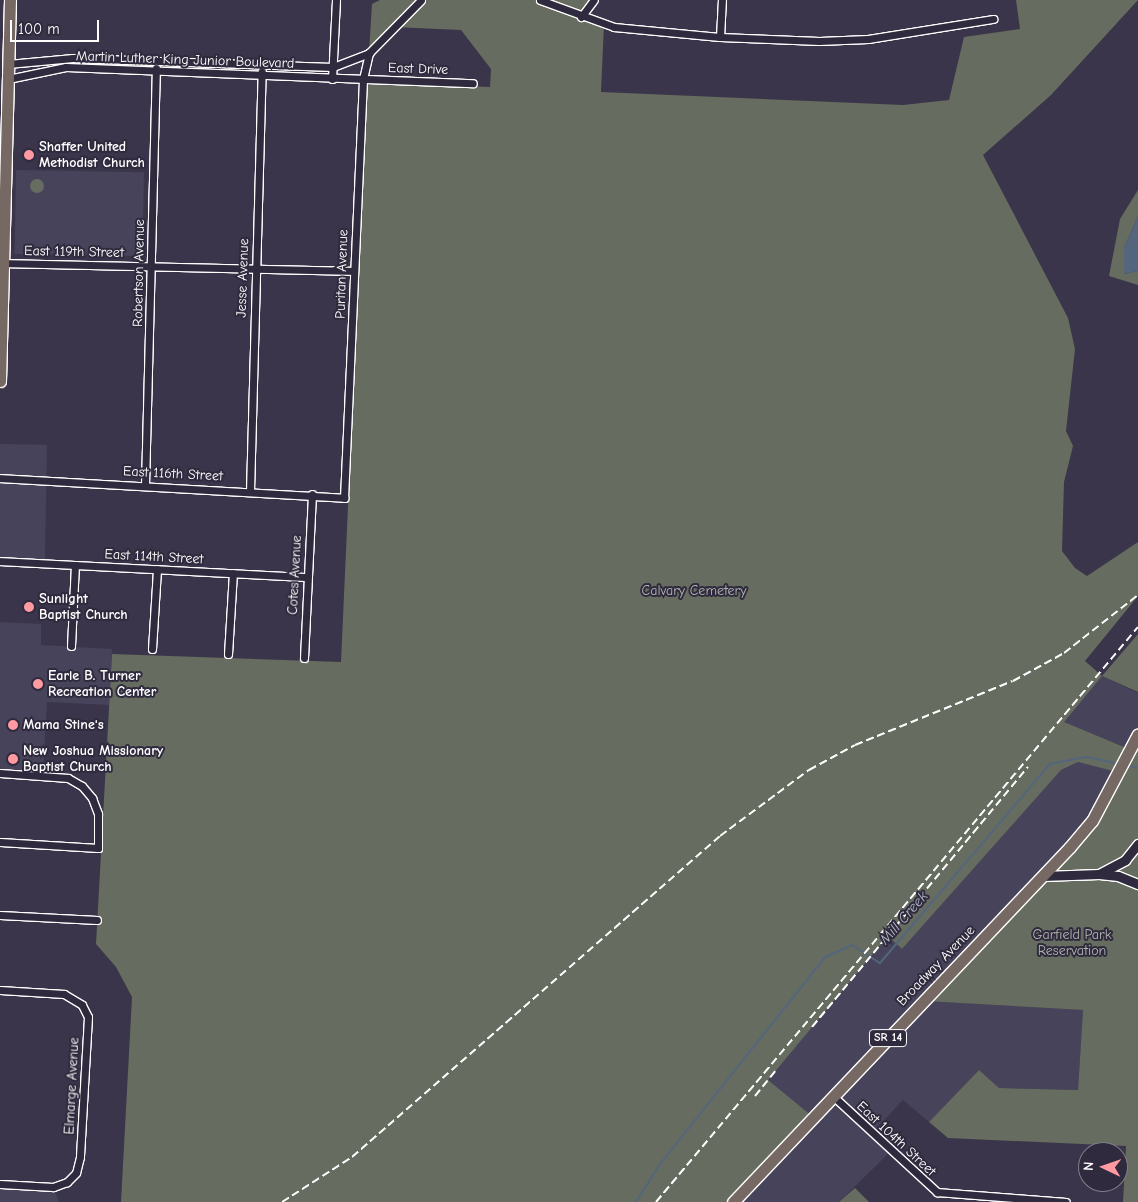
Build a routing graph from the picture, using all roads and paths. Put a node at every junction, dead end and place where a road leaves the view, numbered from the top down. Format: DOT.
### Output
graph roads {
  1 [pos="10,0"];
  2 [pos="336,0"];
  3 [pos="421,0"];
  4 [pos="540,0"];
  5 [pos="594,0"];
  6 [pos="722,0"];
  7 [pos="582,17"];
  8 [pos="993,20"];
  9 [pos="5,22"];
  10 [pos="720,37"];
  11 [pos="369,53"];
  12 [pos="156,61"];
  13 [pos="8,64"];
  14 [pos="263,67"];
  15 [pos="333,67"];
  16 [pos="155,72"];
  17 [pos="262,76"];
  18 [pos="8,79"];
  19 [pos="332,79"];
  20 [pos="362,79"];
  21 [pos="473,83"];
  22 [pos="4,91"];
  23 [pos="3,178"];
  24 [pos="3,263"];
  25 [pos="152,266"];
  26 [pos="255,270"];
  27 [pos="354,271"];
  28 [pos="1,287"];
  29 [pos="0,381"];
  30 [pos="0,478"];
  31 [pos="145,485"];
  32 [pos="250,491"];
  33 [pos="312,494"];
  34 [pos="344,498"];
  35 [pos="0,561"];
  36 [pos="75,565"];
  37 [pos="156,569"];
  38 [pos="233,573"];
  39 [pos="306,577"];
  40 [pos="71,646"];
  41 [pos="152,649"];
  42 [pos="228,654"];
  43 [pos="304,658"];
  44 [pos="1138,734"];
  45 [pos="0,773"];
  46 [pos="0,842"];
  47 [pos="1138,844"];
  48 [pos="1099,874"];
  49 [pos="1043,876"];
  50 [pos="1138,884"];
  51 [pos="0,915"];
  52 [pos="97,920"];
  53 [pos="0,990"];
  54 [pos="833,1096"];
  55 [pos="0,1184"];
  56 [pos="733,1202"];
  57 [pos="1066,1202"];
  1 -- 9 [label="main road"];
  2 -- 15 [label="street"];
  3 -- 11 [label="street, Martin Luther King Junior Boulevard"];
  4 -- 7 [label="street"];
  5 -- 7 [label="street"];
  6 -- 10 [label="street"];
  7 -- 10 [label="street"];
  8 -- 10 [label="street"];
  9 -- 13 [label="main road"];
  11 -- 15 [label="street, Martin Luther King Junior Boulevard"];
  11 -- 20 [label="street, Puritan Avenue"];
  12 -- 13 [label="street, Martin Luther King Junior Boulevard"];
  12 -- 14 [label="street, Martin Luther King Junior Boulevard"];
  12 -- 16 [label="street, Robertson Avenue"];
  13 -- 18 [label="main road"];
  14 -- 15 [label="street, Martin Luther King Junior Boulevard"];
  14 -- 17 [label="street, Jesse Avenue"];
  15 -- 19 [label="street"];
  16 -- 17 [label="street, Martin Luther King Junior Boulevard"];
  16 -- 18 [label="street, Martin Luther King Junior Boulevard"];
  16 -- 25 [label="street, Robertson Avenue"];
  17 -- 19 [label="street, Martin Luther King Junior Boulevard"];
  17 -- 26 [label="street, Jesse Avenue"];
  18 -- 22 [label="main road"];
  19 -- 20 [label="street, Martin Luther King Junior Boulevard"];
  20 -- 21 [label="street, East Drive"];
  20 -- 27 [label="street, Puritan Avenue"];
  22 -- 23 [label="main road"];
  23 -- 24 [label="main road"];
  24 -- 25 [label="street, East 119th Street"];
  24 -- 28 [label="main road"];
  25 -- 26 [label="street, East 119th Street"];
  25 -- 31 [label="street, Robertson Avenue"];
  26 -- 27 [label="street, East 119th Street"];
  26 -- 32 [label="street, Jesse Avenue"];
  27 -- 34 [label="street, Puritan Avenue"];
  28 -- 29 [label="main road"];
  30 -- 31 [label="street, East 116th Street"];
  31 -- 32 [label="street, East 116th Street"];
  32 -- 33 [label="street, East 116th Street"];
  33 -- 34 [label="street, East 116th Street"];
  33 -- 39 [label="street, Cotes Avenue"];
  35 -- 36 [label="street, East 114th Street"];
  36 -- 37 [label="street, East 114th Street"];
  36 -- 40 [label="street"];
  37 -- 38 [label="street, East 114th Street"];
  37 -- 41 [label="street"];
  38 -- 39 [label="street, East 114th Street"];
  38 -- 42 [label="street"];
  39 -- 43 [label="street, Cotes Avenue"];
  44 -- 49 [label="main road, Broadway Avenue / SR 14"];
  45 -- 46 [label="street"];
  47 -- 48 [label="street"];
  48 -- 49 [label="street"];
  48 -- 50 [label="street"];
  49 -- 54 [label="main road, Broadway Avenue / SR 14"];
  51 -- 52 [label="street"];
  53 -- 55 [label="street, Elmarge Avenue"];
  54 -- 56 [label="main road, Broadway Avenue / SR 14"];
  54 -- 57 [label="street, East 104th Street"];
}
